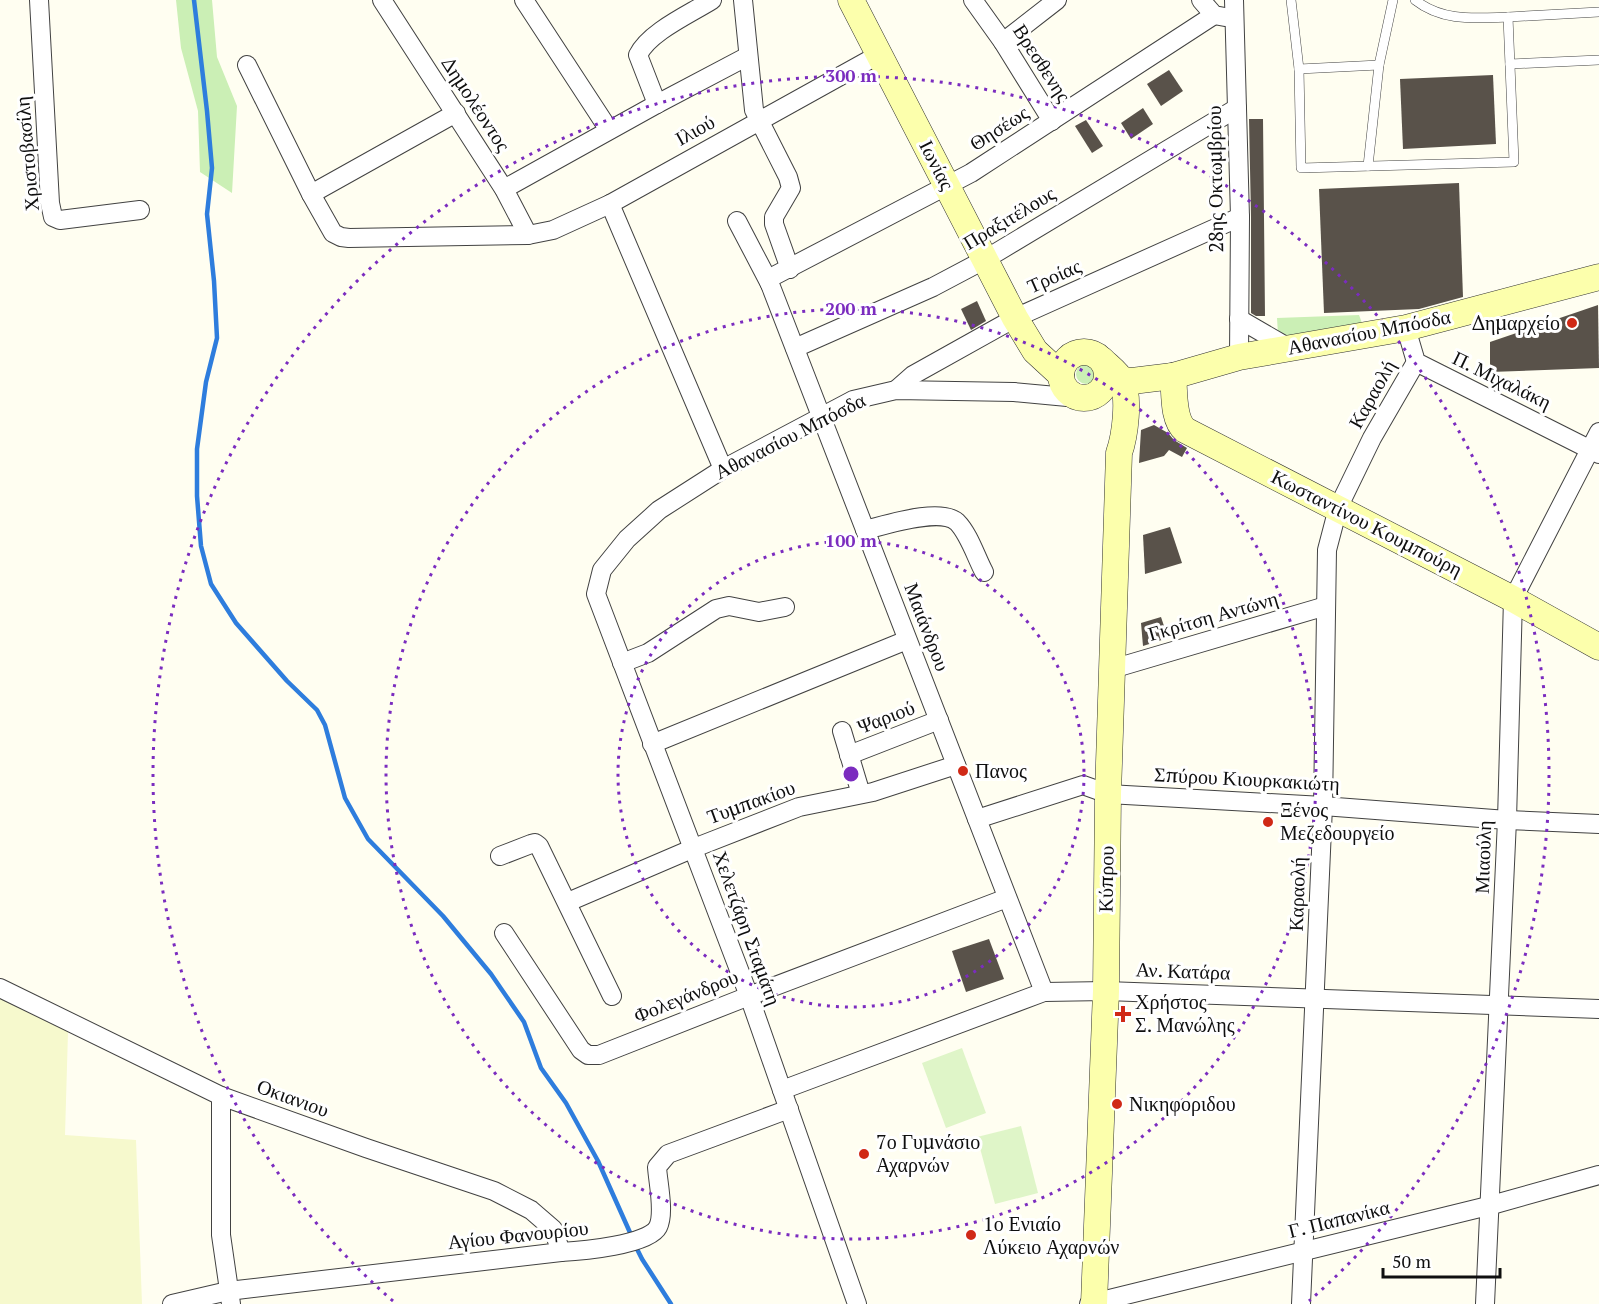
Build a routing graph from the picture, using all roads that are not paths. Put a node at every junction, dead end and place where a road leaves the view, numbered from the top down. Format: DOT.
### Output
graph roads {
  1 [pos="39,0"];
  2 [pos="382,0"];
  3 [pos="524,0"];
  4 [pos="712,0"];
  5 [pos="743,0"];
  6 [pos="851,0"];
  7 [pos="973,0"];
  8 [pos="1057,0"];
  9 [pos="1201,0"];
  10 [pos="1234,0"];
  11 [pos="1291,0"];
  12 [pos="1393,0"];
  13 [pos="1415,0"];
  14 [pos="1599,12"];
  15 [pos="1214,15"];
  16 [pos="1508,17"];
  17 [pos="1234,19"];
  18 [pos="1003,42"];
  19 [pos="880,54"];
  20 [pos="748,56"];
  21 [pos="1599,60"];
  22 [pos="1510,64"];
  23 [pos="247,65"];
  24 [pos="1379,65"];
  25 [pos="1299,69"];
  26 [pos="657,104"];
  27 [pos="1237,108"];
  28 [pos="456,114"];
  29 [pos="760,120"];
  30 [pos="1052,121"];
  31 [pos="609,130"];
  32 [pos="1368,166"];
  33 [pos="948,186"];
  34 [pos="504,189"];
  35 [pos="311,194"];
  36 [pos="610,204"];
  37 [pos="140,210"];
  38 [pos="1240,217"];
  39 [pos="737,221"];
  40 [pos="528,235"];
  41 [pos="984,260"];
  42 [pos="790,269"];
  43 [pos="1599,277"];
  44 [pos="769,281"];
  45 [pos="1239,319"];
  46 [pos="1019,325"];
  47 [pos="1406,328"];
  48 [pos="795,348"];
  49 [pos="1289,348"];
  50 [pos="1094,356"];
  51 [pos="1239,357"];
  52 [pos="1416,362"];
  53 [pos="1061,375"];
  54 [pos="1173,376"];
  55 [pos="896,390"];
  56 [pos="1014,392"];
  57 [pos="1103,396"];
  58 [pos="822,418"];
  59 [pos="1599,432"];
  60 [pos="1595,451"];
  61 [pos="723,470"];
  62 [pos="1338,508"];
  63 [pos="865,530"];
  64 [pos="602,570"];
  65 [pos="984,572"];
  66 [pos="1514,599"];
  67 [pos="1326,606"];
  68 [pos="785,607"];
  69 [pos="907,640"];
  70 [pos="1599,646"];
  71 [pos="622,663"];
  72 [pos="1112,669"];
  73 [pos="939,720"];
  74 [pos="842,731"];
  75 [pos="652,744"];
  76 [pos="849,755"];
  77 [pos="956,765"];
  78 [pos="861,794"];
  79 [pos="1108,794"];
  80 [pos="1323,806"];
  81 [pos="977,819"];
  82 [pos="1507,820"];
  83 [pos="1599,824"];
  84 [pos="694,848"];
  85 [pos="500,856"];
  86 [pos="1008,898"];
  87 [pos="568,902"];
  88 [pos="504,933"];
  89 [pos="0,988"];
  90 [pos="1106,991"];
  91 [pos="1044,992"];
  92 [pos="612,996"];
  93 [pos="749,996"];
  94 [pos="1316,998"];
  95 [pos="1499,1005"];
  96 [pos="1599,1009"];
  97 [pos="782,1090"];
  98 [pos="221,1096"];
  99 [pos="789,1109"];
  100 [pos="1599,1175"];
  101 [pos="1488,1206"];
  102 [pos="1303,1251"];
  103 [pos="561,1252"];
  104 [pos="230,1297"];
  105 [pos="1092,1303"];
  106 [pos="172,1304"];
  107 [pos="857,1304"];
  108 [pos="1301,1304"];
  109 [pos="1485,1304"];
  1 -- 37 [label="street, Χριστοβασίλη"];
  2 -- 28 [label="street, Δημολέοντος"];
  3 -- 31 [label="street"];
  4 -- 26 [label="street"];
  5 -- 20 [label="street"];
  6 -- 19 [label="street, Ιωνίας"];
  7 -- 18 [label="street, Βρεσθενης"];
  8 -- 18 [label="street"];
  9 -- 15 [label="street"];
  10 -- 17 [label="street, 28ης Οκτωμβρίου"];
  11 -- 25 [label="lane"];
  12 -- 24 [label="lane"];
  13 -- 16 [label="lane"];
  14 -- 16 [label="lane"];
  15 -- 17 [label="street"];
  15 -- 30 [label="street, Θησέως"];
  16 -- 22 [label="lane"];
  17 -- 27 [label="street, 28ης Οκτωμβρίου"];
  18 -- 30 [label="street, Βρεσθενης"];
  19 -- 29 [label="street, Ιλιού"];
  19 -- 33 [label="street, Ιωνίας"];
  20 -- 26 [label="street"];
  20 -- 29 [label="street"];
  21 -- 22 [label="lane"];
  22 -- 32 [label="lane"];
  23 -- 35 [label="street"];
  24 -- 25 [label="lane"];
  24 -- 32 [label="lane"];
  25 -- 32 [label="lane"];
  26 -- 31 [label="street"];
  27 -- 38 [label="street, 28ης Οκτωμβρίου"];
  27 -- 41 [label="street, Πραξιτέλους"];
  28 -- 34 [label="street, Δημολέοντος"];
  28 -- 35 [label="street"];
  29 -- 36 [label="street, Ιλιού"];
  29 -- 42 [label="street"];
  30 -- 33 [label="street, Θησέως"];
  31 -- 34 [label="street"];
  33 -- 41 [label="street, Ιωνίας"];
  33 -- 42 [label="street, Θησέως"];
  34 -- 40 [label="street, Δημολέοντος"];
  35 -- 40 [label="street, Ιλιού"];
  36 -- 40 [label="street, Ιλιού"];
  36 -- 61 [label="street"];
  38 -- 45 [label="street, 28ης Οκτωμβρίου"];
  38 -- 46 [label="street, Τροίας"];
  39 -- 44 [label="street, Μαιάνδρου"];
  41 -- 46 [label="street, Ιωνίας"];
  41 -- 48 [label="street, Πραξιτέλους"];
  42 -- 44 [label="street, Θησέως"];
  43 -- 47 [label="street, Αθανασίου Μπόσδα"];
  44 -- 48 [label="street, Μαιάνδρου"];
  45 -- 49 [label="street"];
  45 -- 51 [label="street, 28ης Οκτωμβρίου"];
  46 -- 50 [label="street"];
  46 -- 53 [label="street, Ιωνίας"];
  46 -- 55 [label="street, Τροίας"];
  47 -- 49 [label="street, Αθανασίου Μπόσδα"];
  47 -- 52 [label="street"];
  48 -- 58 [label="street, Μαιάνδρου"];
  49 -- 51 [label="street, Αθανασίου Μπόσδα"];
  50 -- 53 [label="street"];
  50 -- 57 [label="street, Κύπρου"];
  50 -- 57 [label="street"];
  51 -- 54 [label="street, Αθανασίου Μπόσδα"];
  52 -- 60 [label="street, Π. Μιχαλάκη"];
  52 -- 62 [label="street, Καραολή"];
  53 -- 56 [label="street, Αθανασίου Μπόσδα"];
  53 -- 57 [label="street, Ιωνίας"];
  54 -- 57 [label="street, Αθανασίου Μπόσδα"];
  54 -- 62 [label="street, Κωσταντίνου Κουμπούρη"];
  55 -- 56 [label="street, Αθανασίου Μπόσδα"];
  55 -- 58 [label="street, Αθανασίου Μπόσδα"];
  56 -- 57 [label="street, Αθανασίου Μπόσδα"];
  57 -- 72 [label="street, Κύπρου"];
  58 -- 61 [label="street, Αθανασίου Μπόσδα"];
  58 -- 63 [label="street, Μαιάνδρου"];
  59 -- 60 [label="street, Μιαούλη"];
  60 -- 66 [label="street, Μιαούλη"];
  61 -- 64 [label="street, Αθανασίου Μπόσδα"];
  62 -- 66 [label="street, Κωσταντίνου Κουμπούρη"];
  62 -- 67 [label="street, Καραολή"];
  63 -- 65 [label="street"];
  63 -- 69 [label="street, Μαιάνδρου"];
  64 -- 71 [label="street, Χελετζάρη Σταμάτη"];
  66 -- 70 [label="street, Κωσταντίνου Κουμπούρη"];
  66 -- 82 [label="street, Μιαούλη"];
  67 -- 72 [label="street, Γκρίτση Αντώνη"];
  67 -- 80 [label="street, Καραολή"];
  68 -- 71 [label="street"];
  69 -- 73 [label="street, Μαιάνδρου"];
  69 -- 75 [label="street"];
  71 -- 75 [label="street, Χελετζάρη Σταμάτη"];
  72 -- 79 [label="street, Κύπρου"];
  73 -- 76 [label="street, Ψαριού"];
  73 -- 77 [label="street, Μαιάνδρου"];
  74 -- 76 [label="street"];
  75 -- 84 [label="street, Χελετζάρη Σταμάτη"];
  76 -- 78 [label="street"];
  77 -- 78 [label="street, Τυμπακίου"];
  77 -- 81 [label="street, Μαιάνδρου"];
  78 -- 84 [label="street, Τυμπακίου"];
  79 -- 80 [label="street, Σπύρου Κιουρκακιώτη"];
  79 -- 81 [label="street, Σπύρου Κιουρκακιώτη"];
  79 -- 90 [label="street, Κύπρου"];
  80 -- 82 [label="street, Σπύρου Κιουρκακιώτη"];
  80 -- 94 [label="street, Καραολή"];
  81 -- 86 [label="street, Μαιάνδρου"];
  82 -- 83 [label="street, Σπύρου Κιουρκακιώτη"];
  82 -- 95 [label="street, Μιαούλη"];
  84 -- 87 [label="street, Τυμπακίου"];
  84 -- 93 [label="street, Χελετζάρη Σταμάτη"];
  85 -- 87 [label="street"];
  86 -- 91 [label="street, Μαιάνδρου"];
  86 -- 93 [label="street, Φολεγάνδρου"];
  87 -- 92 [label="street"];
  88 -- 93 [label="street, Φολεγάνδρου"];
  89 -- 98 [label="street, Οκιανιου"];
  90 -- 91 [label="street, Αν. Κατάρα"];
  90 -- 94 [label="street, Αν. Κατάρα"];
  90 -- 105 [label="street, Κύπρου"];
  91 -- 97 [label="street, Αν. Κατάρα"];
  93 -- 97 [label="street, Χελετζάρη Σταμάτη"];
  94 -- 95 [label="street, Αν. Κατάρα"];
  94 -- 102 [label="street, Καραολή"];
  95 -- 96 [label="street, Αν. Κατάρα"];
  95 -- 101 [label="street, Μιαούλη"];
  97 -- 99 [label="street, Χελετζάρη Σταμάτη"];
  98 -- 103 [label="street, Οκιανιου"];
  98 -- 104 [label="street"];
  99 -- 103 [label="street, Αγίου Φανουρίου"];
  99 -- 107 [label="street, Χελετζάρη Σταμάτη"];
  100 -- 101 [label="street, Γ. Παπανίκα"];
  101 -- 102 [label="street, Γ. Παπανίκα"];
  101 -- 109 [label="street, Μιαούλη"];
  102 -- 105 [label="street, Γ. Παπανίκα"];
  102 -- 108 [label="street, Καραολή"];
  103 -- 104 [label="street, Αγίου Φανουρίου"];
  104 -- 106 [label="street, Αγίου Φανουρίου"];
}
